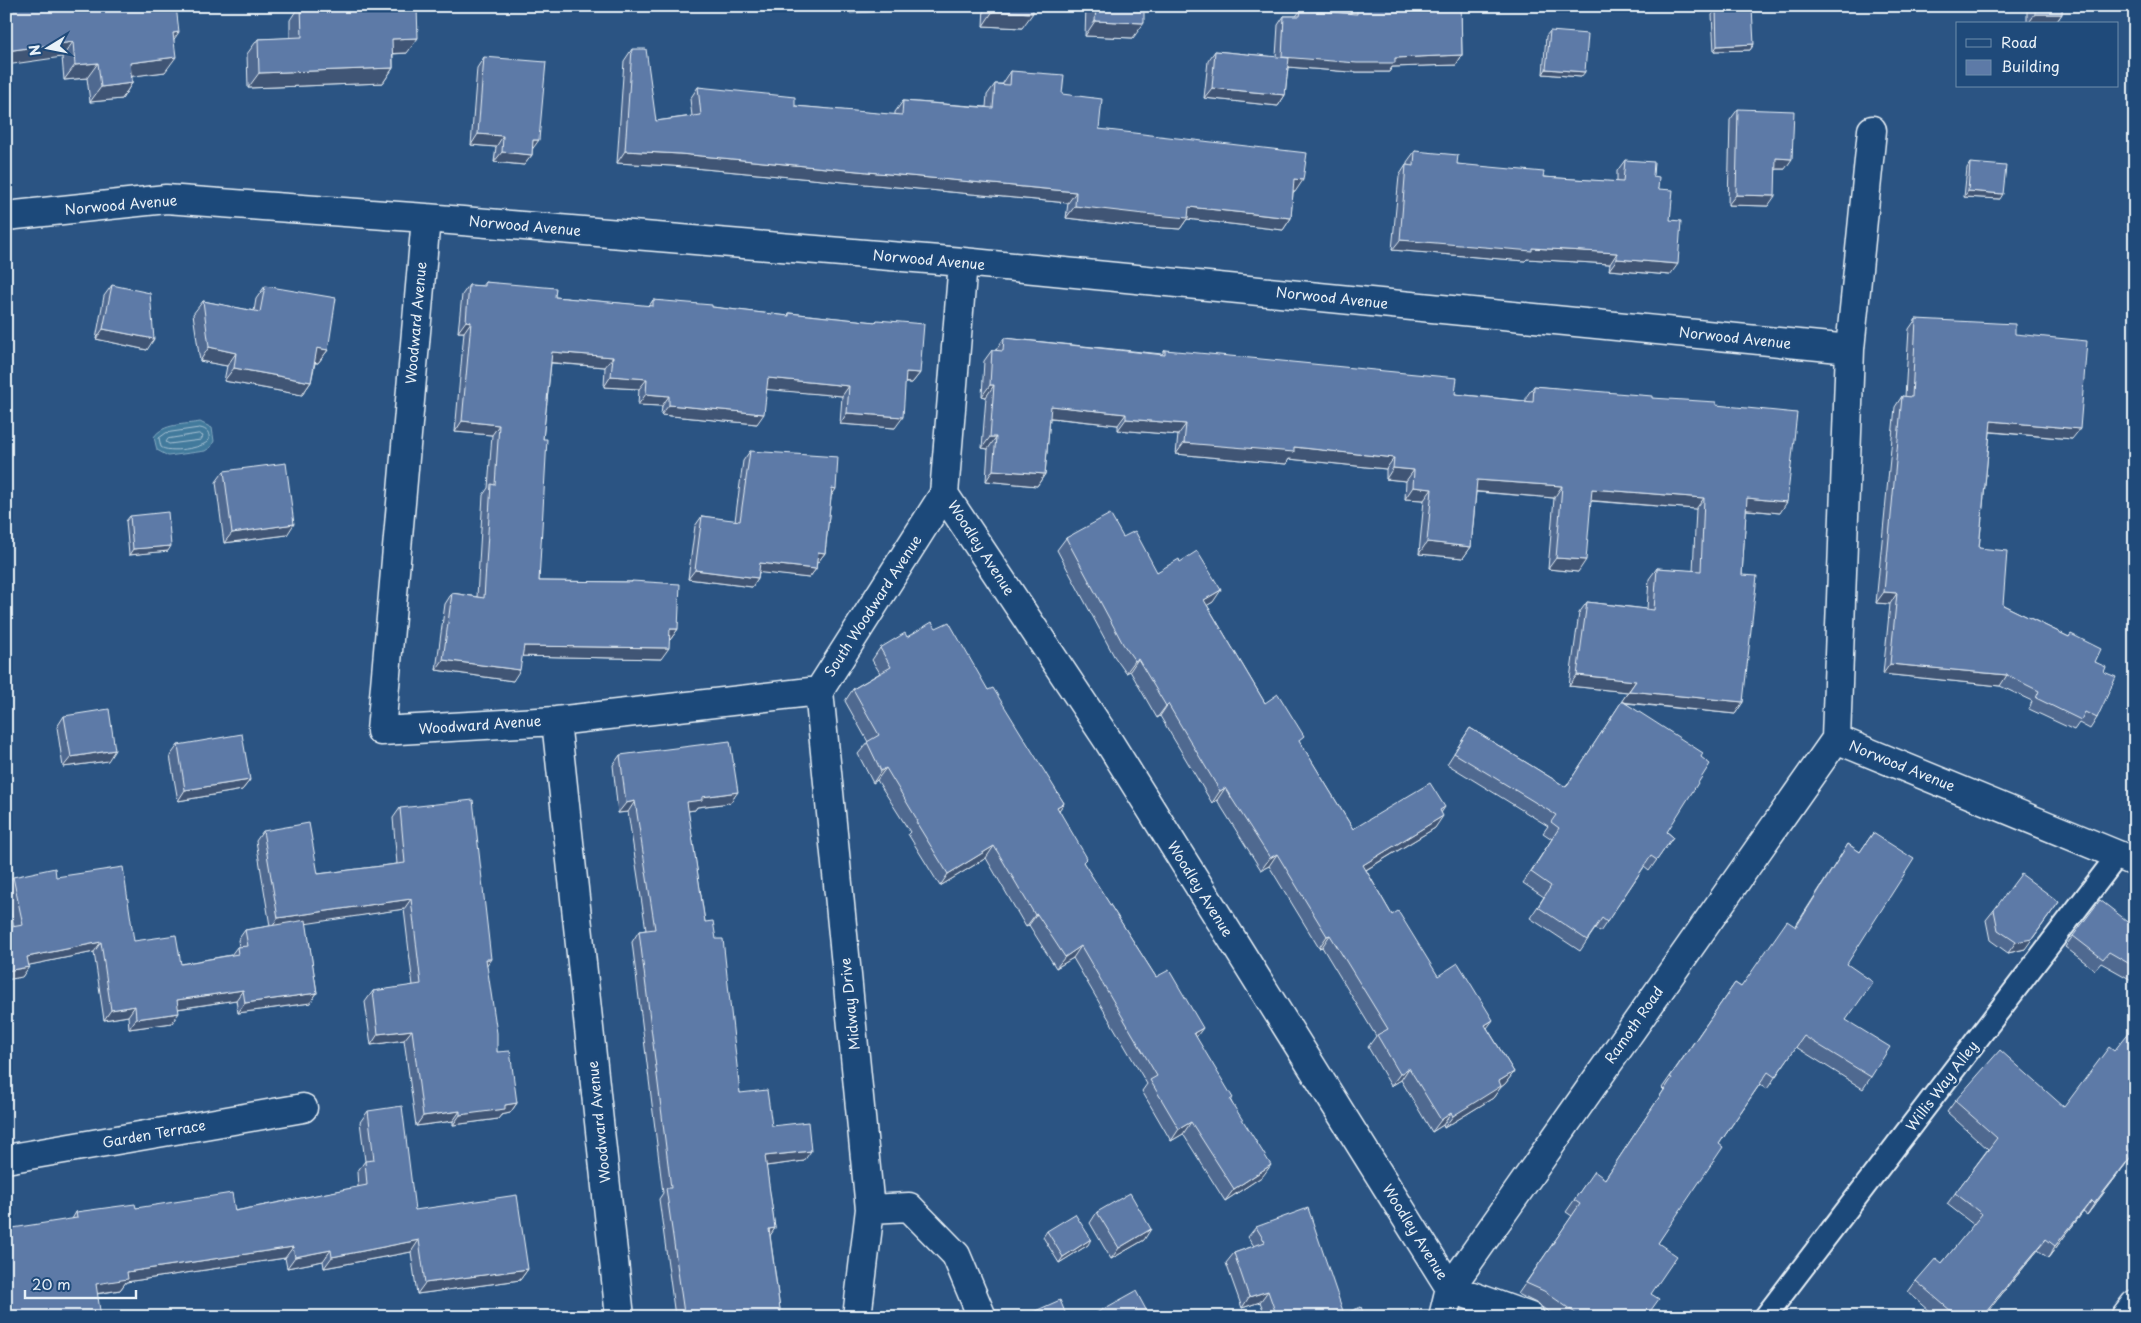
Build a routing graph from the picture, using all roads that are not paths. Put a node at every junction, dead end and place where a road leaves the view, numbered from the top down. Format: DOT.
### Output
graph roads {
  1 [pos="1872,130"];
  2 [pos="6,216"];
  3 [pos="426,218"];
  4 [pos="963,262"];
  5 [pos="1850,349"];
  6 [pos="944,494"];
  7 [pos="818,691"];
  8 [pos="556,720"];
  9 [pos="1836,739"];
  10 [pos="2127,858"];
  11 [pos="303,1108"];
  12 [pos="6,1159"];
  13 [pos="870,1209"];
  14 [pos="1450,1288"];
  15 [pos="2135,1304"];
  16 [pos="620,1317"];
  17 [pos="857,1317"];
  18 [pos="982,1317"];
  19 [pos="1443,1317"];
  20 [pos="1530,1317"];
  21 [pos="1765,1317"];
  22 [pos="2125,1317"];
  1 -- 5 [label="street, Norwood Avenue"];
  2 -- 3 [label="street, Norwood Avenue"];
  3 -- 4 [label="street, Norwood Avenue"];
  3 -- 8 [label="street, Woodward Avenue"];
  4 -- 5 [label="street, Norwood Avenue"];
  4 -- 6 [label="street, South Woodward Avenue"];
  5 -- 9 [label="street, Norwood Avenue"];
  6 -- 7 [label="street, South Woodward Avenue"];
  6 -- 14 [label="street, Woodley Avenue"];
  7 -- 8 [label="street, South Woodward Avenue"];
  7 -- 13 [label="street, Midway Drive"];
  8 -- 16 [label="street, Woodward Avenue"];
  9 -- 10 [label="street, Norwood Avenue"];
  9 -- 14 [label="street, Ramoth Road"];
  10 -- 21 [label="lane, Willis Way Alley"];
  11 -- 12 [label="street, Garden Terrace"];
  13 -- 17 [label="street, Midway Drive"];
  13 -- 18 [label="street"];
  14 -- 19 [label="street, Ramoth Road"];
  14 -- 20 [label="street"];
  15 -- 22 [label="street"];
}
